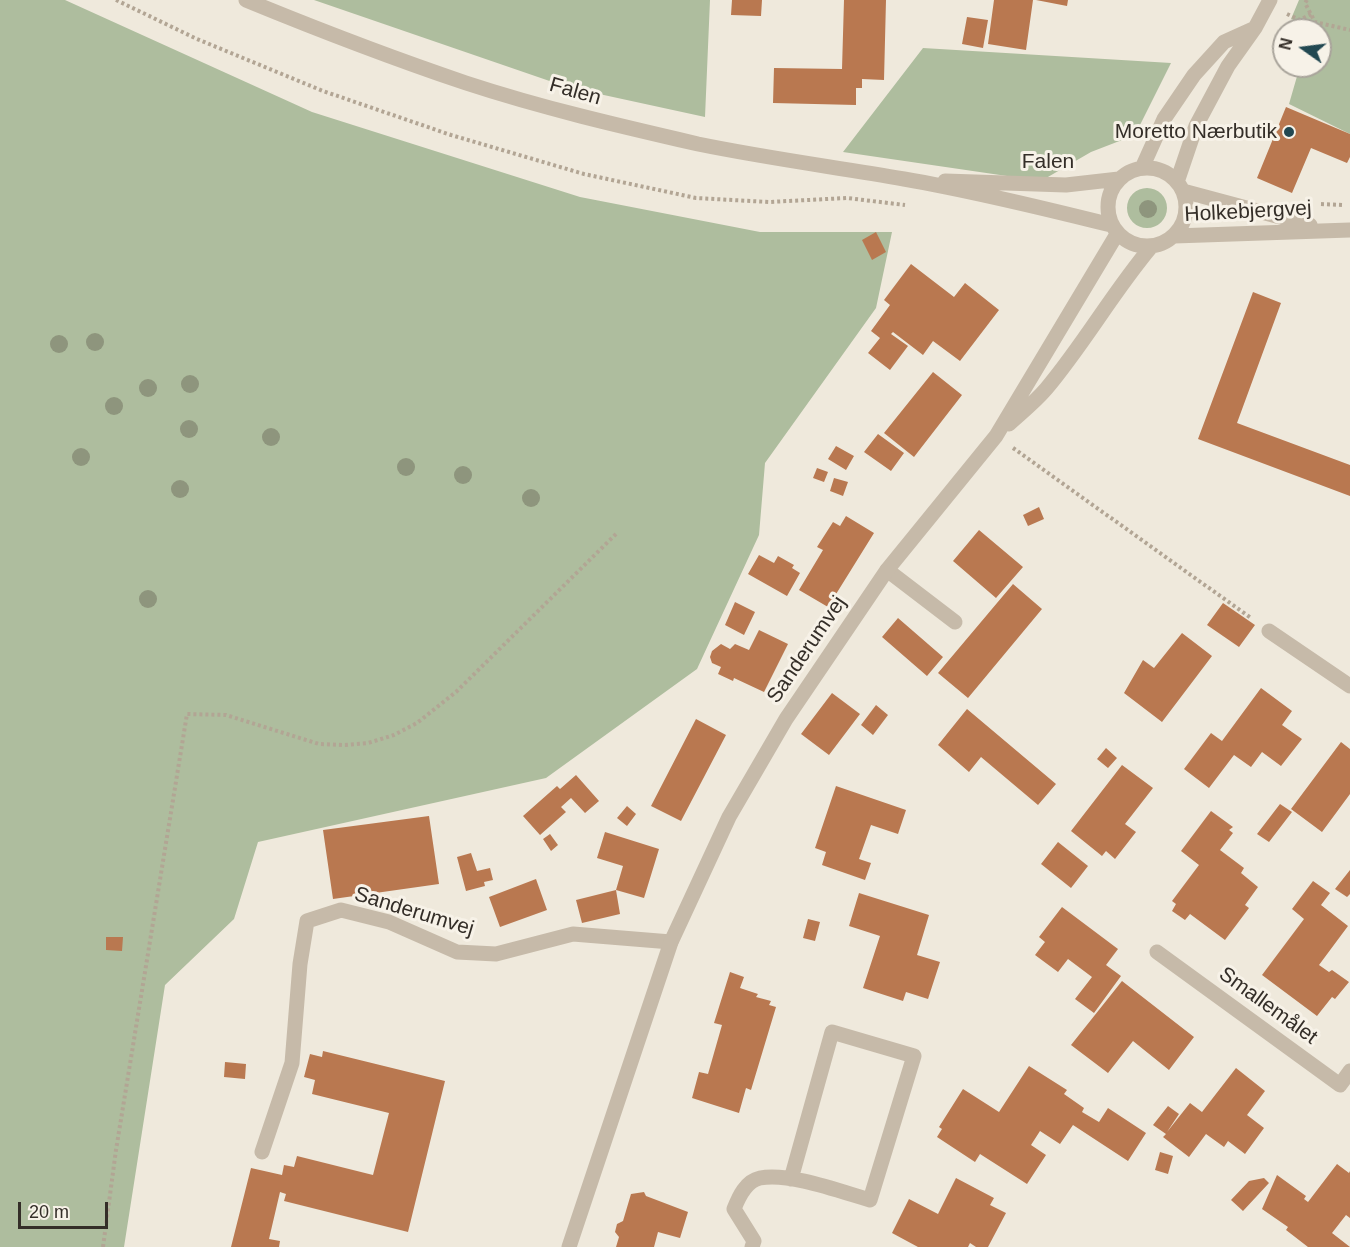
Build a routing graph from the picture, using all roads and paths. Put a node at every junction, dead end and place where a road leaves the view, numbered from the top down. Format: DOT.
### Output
graph roads {
  1 [pos="116,0"];
  2 [pos="246,0"];
  3 [pos="1270,0"];
  4 [pos="1307,0"];
  5 [pos="1311,14"];
  6 [pos="1304,18"];
  7 [pos="1255,28"];
  8 [pos="1350,30"];
  9 [pos="1142,168"];
  10 [pos="905,179"];
  11 [pos="1119,179"];
  12 [pos="1180,186"];
  13 [pos="916,207"];
  14 [pos="1324,229"];
  15 [pos="1114,230"];
  16 [pos="1350,230"];
  17 [pos="1174,236"];
  18 [pos="1151,247"];
  19 [pos="996,436"];
  20 [pos="618,532"];
  21 [pos="887,570"];
  22 [pos="955,622"];
  23 [pos="1269,631"];
  24 [pos="1350,686"];
  25 [pos="671,942"];
  26 [pos="1157,952"];
  27 [pos="1350,1071"];
  28 [pos="262,1152"];
  29 [pos="790,1179"];
  30 [pos="103,1247"];
  31 [pos="569,1247"];
  32 [pos="752,1247"];
  1 -- 13 [label="path"];
  2 -- 10 [label="street, Falen"];
  3 -- 7 [label="street"];
  4 -- 5 [label="path"];
  5 -- 6 [label="path"];
  5 -- 8 [label="path"];
  7 -- 9 [label="street"];
  7 -- 12 [label="street"];
  9 -- 11 [label="street"];
  9 -- 12 [label="street"];
  10 -- 11 [label="street, Falen"];
  10 -- 15 [label="street, Falen"];
  11 -- 15 [label="street"];
  12 -- 14 [label="street, Holkebjergvej"];
  12 -- 17 [label="street"];
  14 -- 16 [label="street, Holkebjergvej"];
  14 -- 17 [label="street, Holkebjergvej"];
  15 -- 18 [label="street"];
  15 -- 19 [label="street, Sanderumvej"];
  17 -- 18 [label="street"];
  18 -- 19 [label="street, Sanderumvej"];
  19 -- 21 [label="street, Sanderumvej"];
  19 -- 23 [label="path"];
  20 -- 30 [label="path"];
  21 -- 22 [label="street"];
  21 -- 25 [label="street, Sanderumvej"];
  23 -- 24 [label="street"];
  25 -- 28 [label="street, Sanderumvej"];
  25 -- 31 [label="street, Sanderumvej"];
  26 -- 27 [label="street, Smallemålet"];
  29 -- 29 [label="street"];
  29 -- 32 [label="street"];
}
